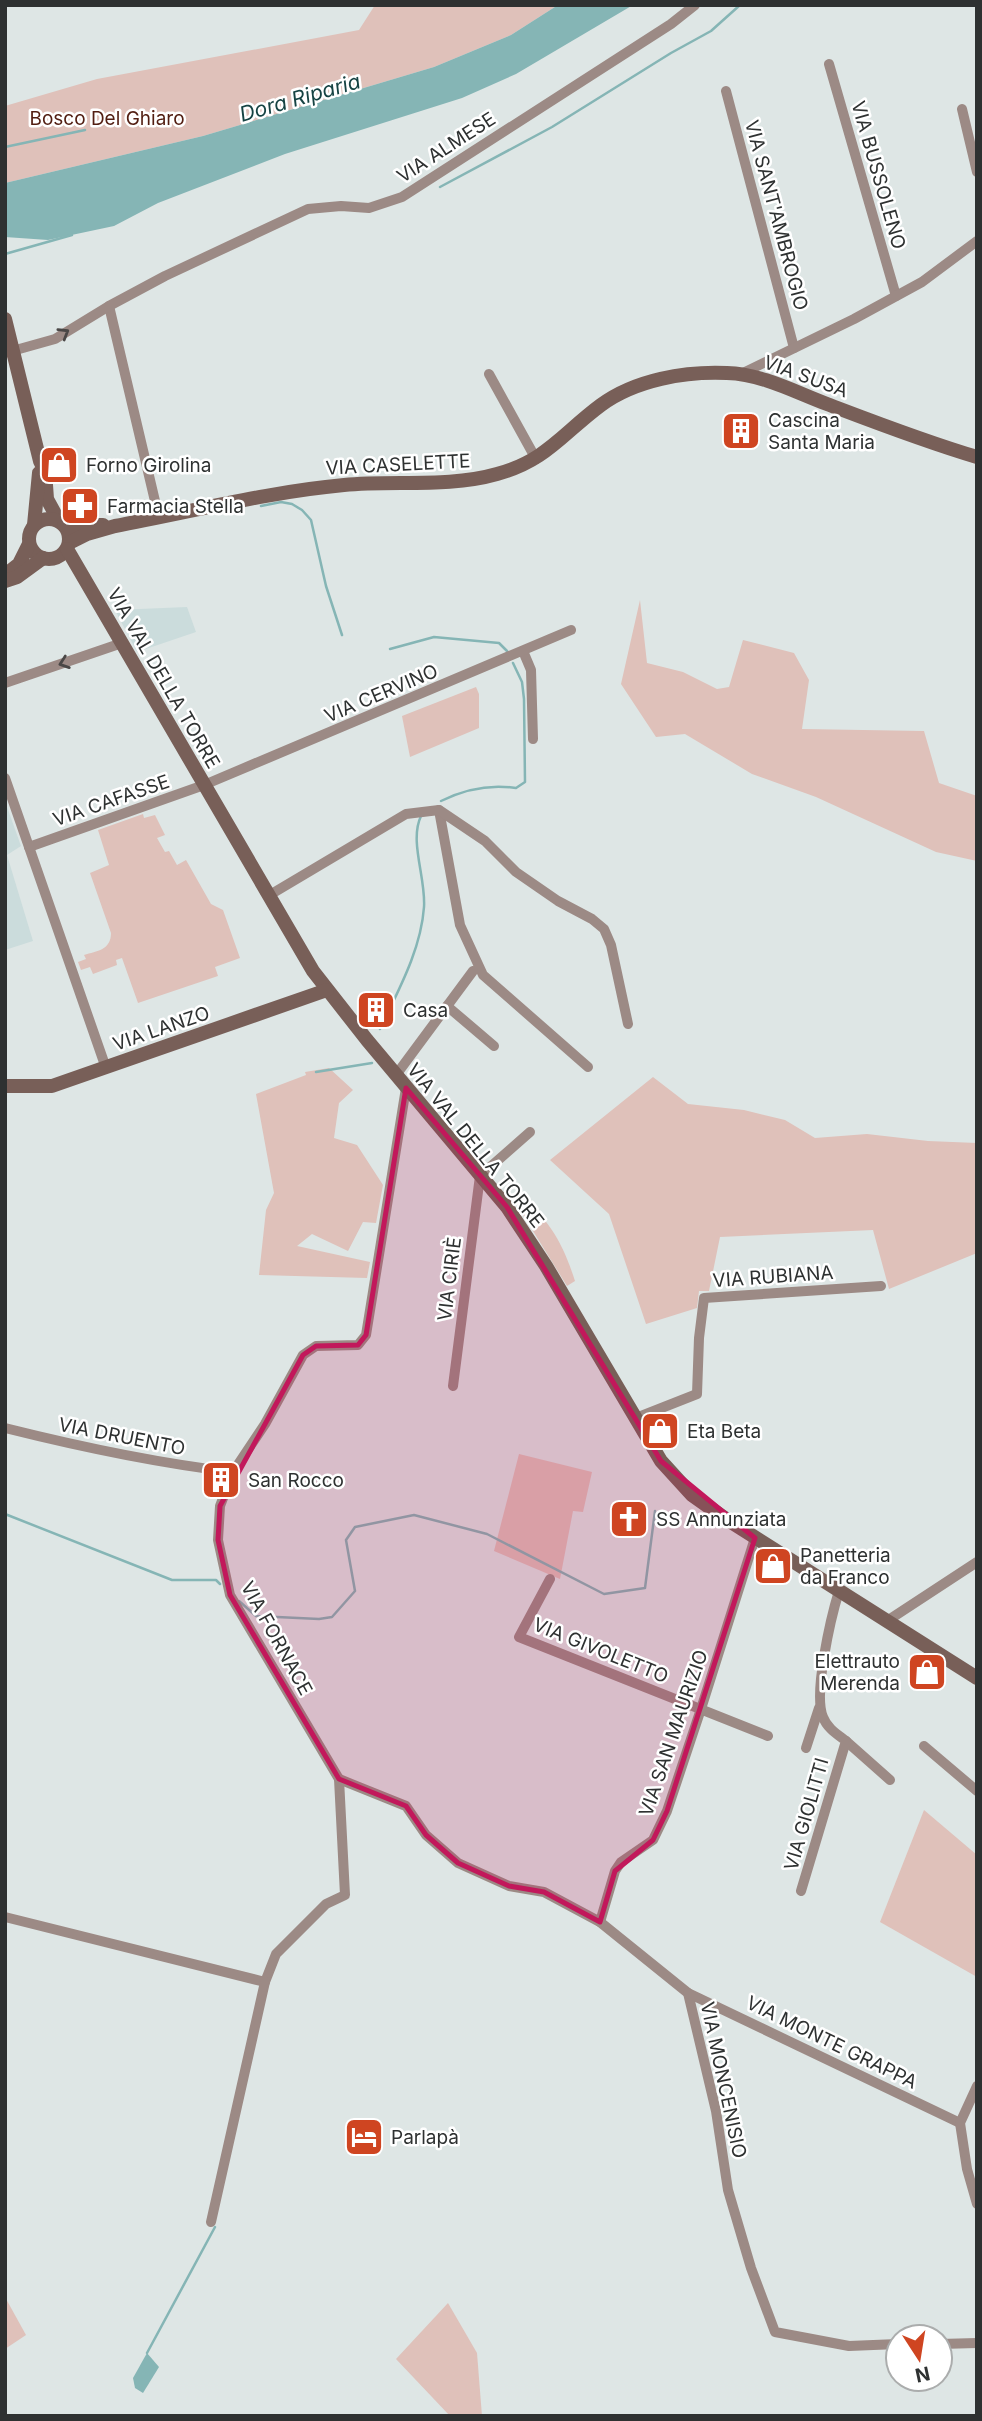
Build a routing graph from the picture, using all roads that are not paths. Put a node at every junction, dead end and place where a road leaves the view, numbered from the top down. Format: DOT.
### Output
graph roads {
  1 [pos="695,5"];
  2 [pos="829,64"];
  3 [pos="726,92"];
  4 [pos="962,108"];
  5 [pos="977,172"];
  6 [pos="977,241"];
  7 [pos="896,296"];
  8 [pos="109,306"];
  9 [pos="6,324"];
  10 [pos="794,348"];
  11 [pos="10,352"];
  12 [pos="489,374"];
  13 [pos="741,374"];
  14 [pos="977,457"];
  15 [pos="537,458"];
  16 [pos="40,461"];
  17 [pos="159,518"];
  18 [pos="61,523"];
  19 [pos="34,524"];
  20 [pos="115,526"];
  21 [pos="29,544"];
  22 [pos="59,552"];
  23 [pos="5,575"];
  24 [pos="5,582"];
  25 [pos="571,630"];
  26 [pos="122,643"];
  27 [pos="523,651"];
  28 [pos="5,683"];
  29 [pos="533,739"];
  30 [pos="5,778"];
  31 [pos="204,785"];
  32 [pos="439,810"];
  33 [pos="29,847"];
  34 [pos="268,896"];
  35 [pos="473,971"];
  36 [pos="327,990"];
  37 [pos="447,1006"];
  38 [pos="628,1024"];
  39 [pos="494,1046"];
  40 [pos="588,1067"];
  41 [pos="106,1068"];
  42 [pos="396,1075"];
  43 [pos="5,1086"];
  44 [pos="406,1088"];
  45 [pos="530,1132"];
  46 [pos="481,1176"];
  47 [pos="881,1286"];
  48 [pos="453,1386"];
  49 [pos="636,1418"];
  50 [pos="5,1428"];
  51 [pos="233,1472"];
  52 [pos="755,1538"];
  53 [pos="977,1562"];
  54 [pos="550,1579"];
  55 [pos="839,1591"];
  56 [pos="887,1621"];
  57 [pos="977,1678"];
  58 [pos="820,1704"];
  59 [pos="701,1709"];
  60 [pos="768,1736"];
  61 [pos="846,1741"];
  62 [pos="923,1746"];
  63 [pos="806,1748"];
  64 [pos="339,1779"];
  65 [pos="890,1780"];
  66 [pos="977,1791"];
  67 [pos="802,1891"];
  68 [pos="5,1917"];
  69 [pos="600,1922"];
  70 [pos="265,1982"];
  71 [pos="688,1993"];
  72 [pos="977,2086"];
  73 [pos="960,2123"];
  74 [pos="977,2204"];
  75 [pos="211,2222"];
  76 [pos="977,2343"];
  77 [pos="954,2344"];
  78 [pos="884,2345"];
  1 -- 8 [label="street, VIA ALMESE"];
  2 -- 7 [label="street, VIA BUSSOLENO"];
  3 -- 10 [label="street, VIA SANT'AMBROGIO"];
  4 -- 5 [label="street"];
  6 -- 7 [label="street"];
  7 -- 10 [label="street"];
  11 -- 8 [label="street, VIA ALMESE, one-way"];
  8 -- 17 [label="street"];
  9 -- 11 [label="street"];
  10 -- 13 [label="street"];
  11 -- 16 [label="street"];
  12 -- 15 [label="street"];
  13 -- 14 [label="street, VIA SUSA"];
  13 -- 15 [label="street, VIA CASELETTE"];
  15 -- 17 [label="street, VIA CASELETTE"];
  16 -- 18 [label="street"];
  16 -- 19 [label="street"];
  17 -- 20 [label="street, VIA CASELETTE"];
  18 -- 19 [label="street"];
  18 -- 20 [label="street, VIA CASELETTE"];
  18 -- 22 [label="street"];
  19 -- 21 [label="street"];
  20 -- 22 [label="street, VIA CASELETTE"];
  21 -- 22 [label="street"];
  21 -- 23 [label="street"];
  22 -- 24 [label="street, VIA CASELETTE"];
  22 -- 26 [label="street, VIA VAL DELLA TORRE"];
  25 -- 27 [label="street, VIA CERVINO"];
  26 -- 28 [label="street, one-way"];
  26 -- 31 [label="street, VIA VAL DELLA TORRE"];
  27 -- 29 [label="street"];
  27 -- 31 [label="street, VIA CERVINO"];
  30 -- 33 [label="street"];
  31 -- 33 [label="street, VIA CAFASSE"];
  31 -- 34 [label="street, VIA VAL DELLA TORRE"];
  32 -- 34 [label="street"];
  32 -- 38 [label="street"];
  32 -- 40 [label="street"];
  33 -- 41 [label="street"];
  34 -- 36 [label="street, VIA VAL DELLA TORRE"];
  35 -- 37 [label="street"];
  36 -- 41 [label="street, VIA LANZO"];
  36 -- 42 [label="street, VIA VAL DELLA TORRE"];
  37 -- 39 [label="street"];
  37 -- 42 [label="street"];
  41 -- 43 [label="street, VIA LANZO"];
  42 -- 44 [label="street, VIA VAL DELLA TORRE"];
  44 -- 46 [label="street, VIA VAL DELLA TORRE"];
  44 -- 51 [label="street, VIA FORNACE"];
  45 -- 46 [label="street"];
  46 -- 48 [label="street, VIA CIRIÈ"];
  46 -- 49 [label="street, VIA VAL DELLA TORRE"];
  47 -- 49 [label="street, VIA RUBIANA"];
  49 -- 52 [label="street, VIA VAL DELLA TORRE"];
  50 -- 51 [label="street, VIA DRUENTO"];
  51 -- 64 [label="street, VIA FORNACE"];
  52 -- 55 [label="street, VIA VAL DELLA TORRE"];
  52 -- 59 [label="street, VIA SAN MAURIZIO"];
  53 -- 56 [label="street"];
  54 -- 59 [label="street, VIA GIVOLETTO"];
  55 -- 56 [label="street, VIA VAL DELLA TORRE"];
  55 -- 58 [label="street"];
  56 -- 57 [label="street, VIA VAL DELLA TORRE"];
  58 -- 61 [label="street, VIA GIOLITTI"];
  58 -- 63 [label="street"];
  59 -- 60 [label="street, VIA GIVOLETTO"];
  59 -- 69 [label="street, VIA SAN MAURIZIO"];
  61 -- 65 [label="street"];
  61 -- 67 [label="street, VIA GIOLITTI"];
  62 -- 66 [label="street"];
  64 -- 69 [label="street, VIA MONCENISIO"];
  64 -- 70 [label="street, VIA FORNACE"];
  68 -- 70 [label="street"];
  69 -- 71 [label="street, VIA MONCENISIO"];
  70 -- 75 [label="street, VIA FORNACE"];
  71 -- 73 [label="street, VIA MONTE GRAPPA"];
  71 -- 78 [label="street, VIA MONCENISIO"];
  72 -- 73 [label="street"];
  73 -- 74 [label="street"];
  76 -- 77 [label="street"];
}
